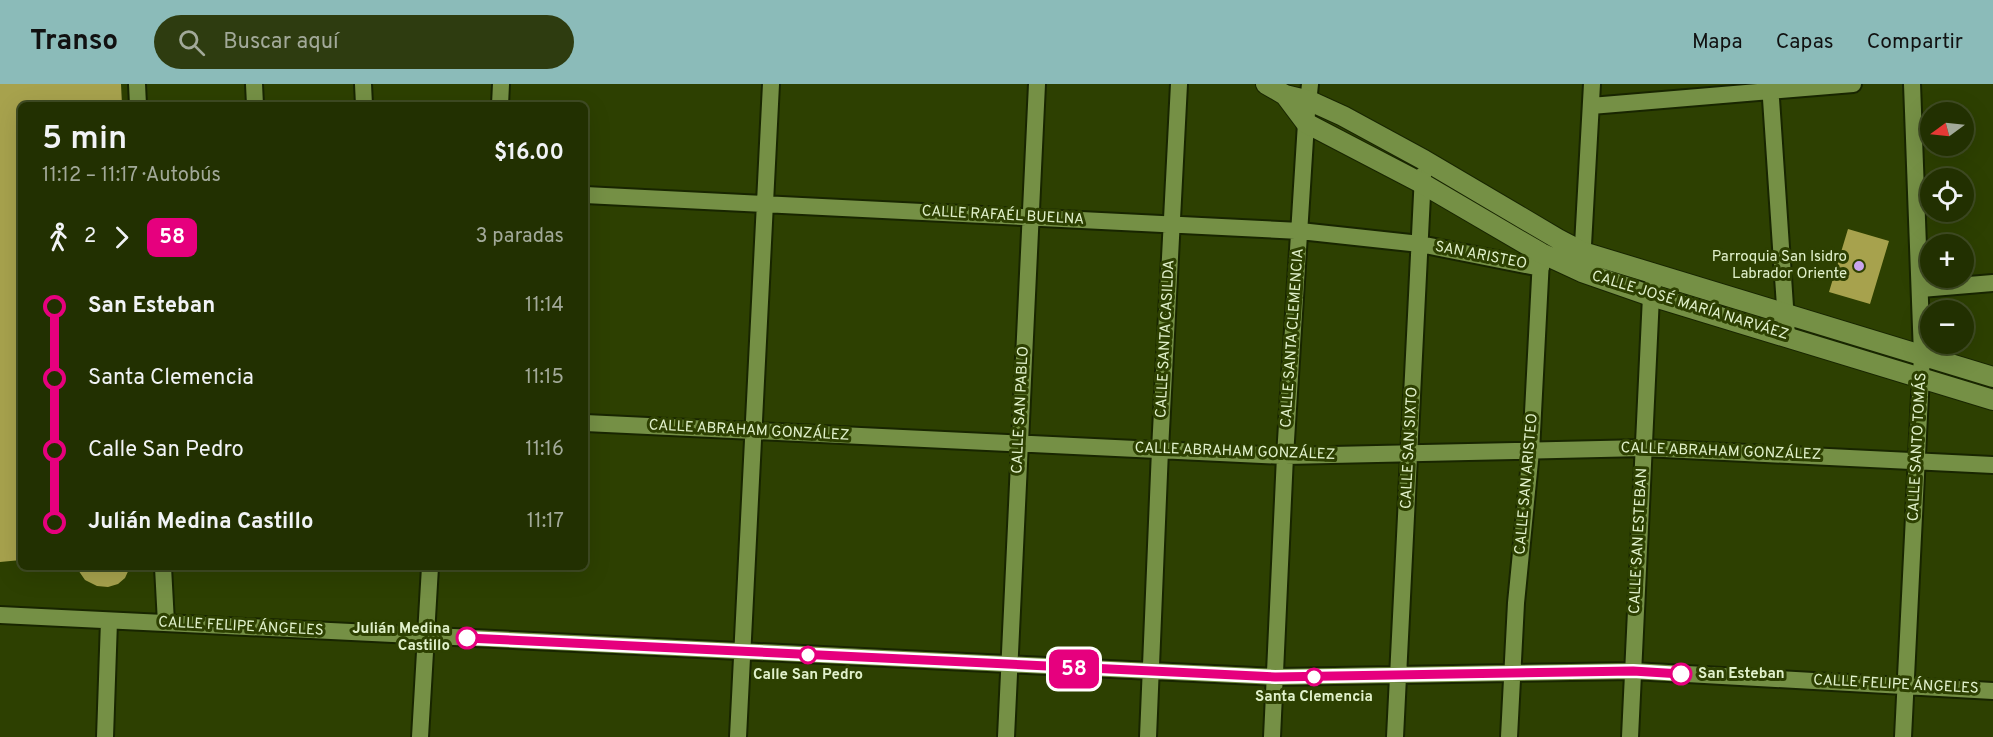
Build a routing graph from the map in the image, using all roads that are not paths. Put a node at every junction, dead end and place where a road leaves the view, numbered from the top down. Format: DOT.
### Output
graph roads {
  1 [pos="137,84"];
  2 [pos="254,84"];
  3 [pos="363,84"];
  4 [pos="501,84"];
  5 [pos="771,84"];
  6 [pos="1036,84"];
  7 [pos="1179,84"];
  8 [pos="1266,84"];
  9 [pos="1592,84"];
  10 [pos="1853,84"];
  11 [pos="1912,84"];
  12 [pos="1770,87"];
  13 [pos="1310,93"];
  14 [pos="1285,95"];
  15 [pos="138,102"];
  16 [pos="255,102"];
  17 [pos="364,102"];
  18 [pos="500,102"];
  19 [pos="1591,106"];
  20 [pos="1306,123"];
  21 [pos="1424,160"];
  22 [pos="1423,184"];
  23 [pos="588,195"];
  24 [pos="765,204"];
  25 [pos="1030,216"];
  26 [pos="1173,225"];
  27 [pos="1300,231"];
  28 [pos="1558,239"];
  29 [pos="1420,244"];
  30 [pos="1583,252"];
  31 [pos="1541,260"];
  32 [pos="1582,273"];
  33 [pos="1655,274"];
  34 [pos="1993,283"];
  35 [pos="1922,289"];
  36 [pos="1651,296"];
  37 [pos="1787,315"];
  38 [pos="1787,336"];
  39 [pos="1922,356"];
  40 [pos="1993,377"];
  41 [pos="1922,378"];
  42 [pos="1993,400"];
  43 [pos="588,423"];
  44 [pos="754,431"];
  45 [pos="1019,443"];
  46 [pos="1644,447"];
  47 [pos="1160,450"];
  48 [pos="1531,451"];
  49 [pos="1410,453"];
  50 [pos="1285,456"];
  51 [pos="1916,459"];
  52 [pos="1993,465"];
  53 [pos="163,570"];
  54 [pos="430,570"];
  55 [pos="0,615"];
  56 [pos="108,621"];
  57 [pos="166,623"];
  58 [pos="427,636"];
  59 [pos="743,651"];
  60 [pos="1010,666"];
  61 [pos="1151,671"];
  62 [pos="1633,671"];
  63 [pos="1513,673"];
  64 [pos="1399,675"];
  65 [pos="1275,677"];
  66 [pos="1906,686"];
  67 [pos="1993,691"];
  68 [pos="105,737"];
  69 [pos="420,737"];
  70 [pos="738,737"];
  71 [pos="1006,737"];
  72 [pos="1148,737"];
  73 [pos="1272,737"];
  74 [pos="1395,737"];
  75 [pos="1509,737"];
  76 [pos="1630,737"];
  77 [pos="1903,737"];
  1 -- 15 [label="street"];
  2 -- 16 [label="street"];
  3 -- 17 [label="street"];
  4 -- 18 [label="street"];
  5 -- 24 [label="street"];
  6 -- 25 [label="street, CALLE SAN PABLO"];
  7 -- 26 [label="street, CALLE SANTA CASILDA"];
  8 -- 14 [label="street, CALLE JOSÉ MARÍA NARVÁEZ"];
  9 -- 19 [label="street"];
  10 -- 12 [label="street"];
  11 -- 35 [label="street, CALLE SANTO TOMÁS"];
  12 -- 19 [label="street"];
  12 -- 37 [label="street"];
  13 -- 14 [label="street, CALLE JOSÉ MARÍA NARVÁEZ"];
  13 -- 20 [label="street, CALLE SANTA CLEMENCIA"];
  13 -- 21 [label="street, CALLE JOSÉ MARÍA NARVÁEZ"];
  14 -- 20 [label="street, CALLE JOSÉ MARÍA NARVÁEZ"];
  19 -- 30 [label="street"];
  20 -- 22 [label="street, CALLE JOSÉ MARÍA NARVÁEZ"];
  20 -- 27 [label="street, CALLE SANTA CLEMENCIA"];
  21 -- 22 [label="street, CALLE SAN SIXTO"];
  21 -- 28 [label="street, CALLE JOSÉ MARÍA NARVÁEZ"];
  22 -- 29 [label="street, CALLE SAN SIXTO"];
  22 -- 31 [label="street, CALLE JOSÉ MARÍA NARVÁEZ"];
  23 -- 24 [label="street, CALLE RAFAÉL BUELNA"];
  24 -- 25 [label="street, CALLE RAFAÉL BUELNA"];
  24 -- 44 [label="street"];
  25 -- 26 [label="street, CALLE RAFAÉL BUELNA"];
  25 -- 45 [label="street, CALLE SAN PABLO"];
  26 -- 27 [label="street, CALLE RAFAÉL BUELNA"];
  26 -- 47 [label="street, CALLE SANTA CASILDA"];
  27 -- 29 [label="street, CALLE RAFAÉL BUELNA"];
  27 -- 50 [label="street, CALLE SANTA CLEMENCIA"];
  28 -- 30 [label="street, CALLE JOSÉ MARÍA NARVÁEZ"];
  28 -- 31 [label="street"];
  29 -- 31 [label="street, SAN ARISTEO"];
  29 -- 49 [label="street, CALLE SAN SIXTO"];
  30 -- 32 [label="street"];
  30 -- 33 [label="street, CALLE JOSÉ MARÍA NARVÁEZ"];
  31 -- 32 [label="street, CALLE JOSÉ MARÍA NARVÁEZ"];
  31 -- 48 [label="street, CALLE SAN ARISTEO"];
  32 -- 36 [label="street, CALLE JOSÉ MARÍA NARVÁEZ"];
  33 -- 36 [label="street, CALLE SAN ESTEBAN"];
  33 -- 37 [label="street, CALLE JOSÉ MARÍA NARVÁEZ"];
  34 -- 35 [label="street"];
  35 -- 39 [label="street, CALLE SANTO TOMÁS"];
  36 -- 38 [label="street, CALLE JOSÉ MARÍA NARVÁEZ"];
  36 -- 46 [label="street, CALLE SAN ESTEBAN"];
  37 -- 38 [label="street"];
  37 -- 39 [label="street, CALLE JOSÉ MARÍA NARVÁEZ"];
  38 -- 41 [label="street, CALLE JOSÉ MARÍA NARVÁEZ"];
  39 -- 40 [label="street, CALLE JOSÉ MARÍA NARVÁEZ"];
  39 -- 41 [label="street, CALLE SANTO TOMÁS"];
  41 -- 42 [label="street, CALLE JOSÉ MARÍA NARVÁEZ"];
  41 -- 51 [label="street, CALLE SANTO TOMÁS"];
  43 -- 44 [label="street, CALLE ABRAHAM GONZÁLEZ"];
  44 -- 45 [label="street, CALLE ABRAHAM GONZÁLEZ"];
  44 -- 59 [label="street"];
  45 -- 47 [label="street, CALLE ABRAHAM GONZÁLEZ"];
  45 -- 60 [label="street, CALLE SAN PABLO"];
  46 -- 48 [label="street, CALLE ABRAHAM GONZÁLEZ"];
  46 -- 51 [label="street, CALLE ABRAHAM GONZÁLEZ"];
  46 -- 62 [label="street, CALLE SAN ESTEBAN"];
  47 -- 50 [label="street, CALLE ABRAHAM GONZÁLEZ"];
  47 -- 61 [label="street, CALLE SANTA CASILDA"];
  48 -- 49 [label="street, CALLE ABRAHAM GONZÁLEZ"];
  48 -- 63 [label="street, CALLE SAN ARISTEO"];
  49 -- 50 [label="street, CALLE ABRAHAM GONZÁLEZ"];
  49 -- 64 [label="street, CALLE SAN SIXTO"];
  50 -- 65 [label="street, CALLE SANTA CLEMENCIA"];
  51 -- 52 [label="street, CALLE ABRAHAM GONZÁLEZ"];
  51 -- 66 [label="street, CALLE SANTO TOMÁS"];
  53 -- 57 [label="street"];
  54 -- 58 [label="street"];
  55 -- 56 [label="street, CALLE FELIPE ÁNGELES"];
  56 -- 57 [label="street, CALLE FELIPE ÁNGELES"];
  56 -- 68 [label="street"];
  57 -- 58 [label="street, CALLE FELIPE ÁNGELES"];
  58 -- 59 [label="street, CALLE FELIPE ÁNGELES"];
  58 -- 69 [label="street"];
  59 -- 60 [label="street, CALLE FELIPE ÁNGELES"];
  59 -- 70 [label="street"];
  60 -- 61 [label="street, CALLE FELIPE ÁNGELES"];
  60 -- 71 [label="street, CALLE SAN PABLO"];
  61 -- 65 [label="street, CALLE FELIPE ÁNGELES"];
  61 -- 72 [label="street, CALLE SANTA CASILDA"];
  62 -- 63 [label="street, CALLE FELIPE ÁNGELES"];
  62 -- 66 [label="street, CALLE FELIPE ÁNGELES"];
  62 -- 76 [label="street, CALLE SAN ESTEBAN"];
  63 -- 64 [label="street, CALLE FELIPE ÁNGELES"];
  63 -- 75 [label="street, CALLE SAN ARISTEO"];
  64 -- 65 [label="street, CALLE FELIPE ÁNGELES"];
  64 -- 74 [label="street, CALLE SAN SIXTO"];
  65 -- 73 [label="street, CALLE SANTA CLEMENCIA"];
  66 -- 67 [label="street, CALLE FELIPE ÁNGELES"];
  66 -- 77 [label="street, CALLE SANTO TOMÁS"];
}
